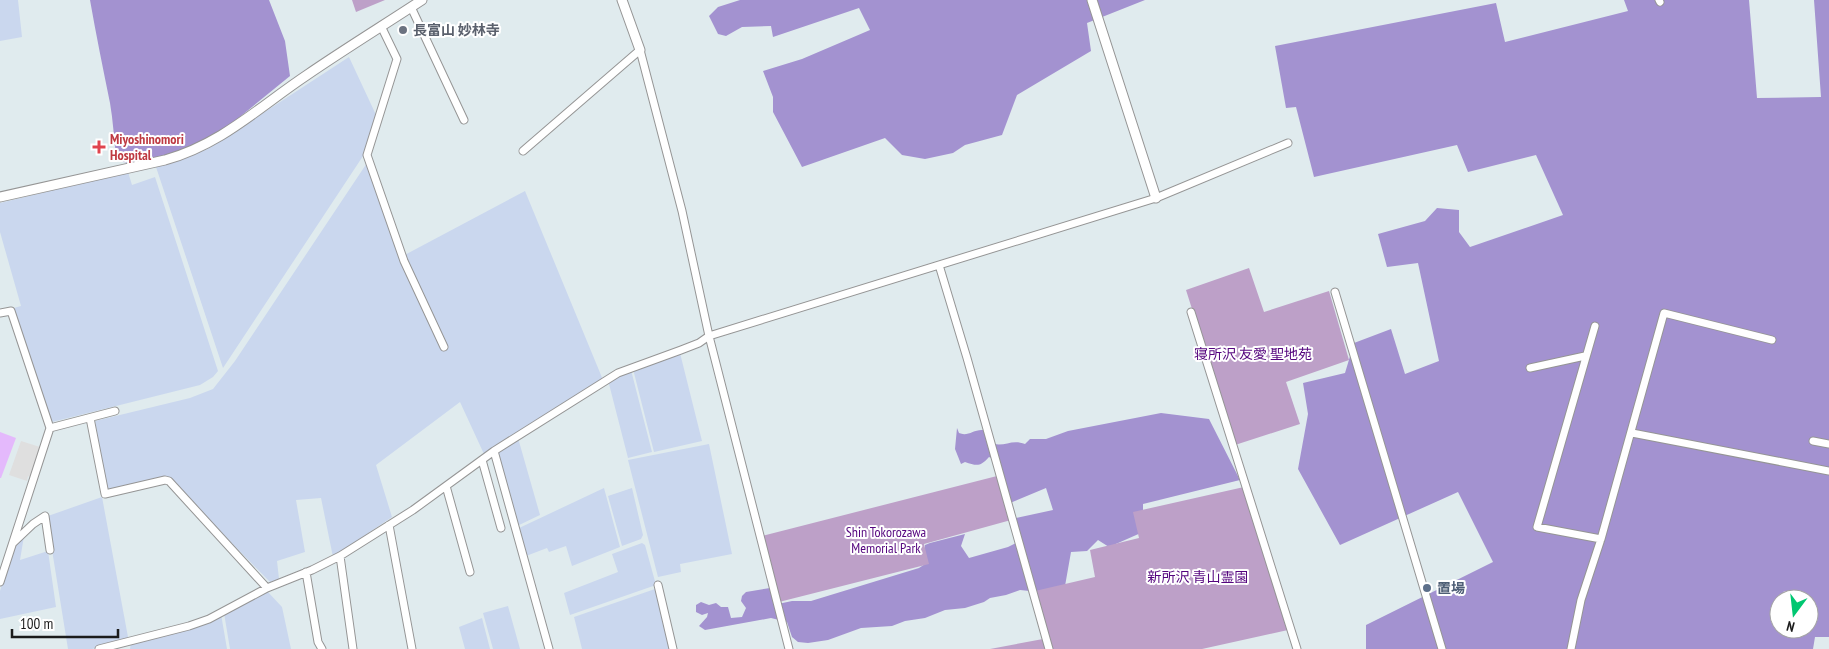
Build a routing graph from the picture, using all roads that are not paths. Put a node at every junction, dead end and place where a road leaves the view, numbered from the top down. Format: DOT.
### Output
graph roads {
  1 [pos="422,0"];
  2 [pos="622,0"];
  3 [pos="1092,0"];
  4 [pos="411,7"];
  5 [pos="381,26"];
  6 [pos="640,50"];
  7 [pos="464,120"];
  8 [pos="1288,143"];
  9 [pos="523,152"];
  10 [pos="0,198"];
  11 [pos="1156,198"];
  12 [pos="939,265"];
  13 [pos="1335,292"];
  14 [pos="0,312"];
  15 [pos="1190,312"];
  16 [pos="1594,326"];
  17 [pos="710,336"];
  18 [pos="1772,340"];
  19 [pos="444,346"];
  20 [pos="1585,356"];
  21 [pos="1530,368"];
  22 [pos="115,411"];
  23 [pos="90,418"];
  24 [pos="50,428"];
  25 [pos="1632,433"];
  26 [pos="1813,441"];
  27 [pos="1829,444"];
  28 [pos="494,451"];
  29 [pos="482,460"];
  30 [pos="1829,471"];
  31 [pos="446,486"];
  32 [pos="389,525"];
  33 [pos="501,528"];
  34 [pos="1601,539"];
  35 [pos="12,544"];
  36 [pos="50,550"];
  37 [pos="340,556"];
  38 [pos="4,559"];
  39 [pos="306,572"];
  40 [pos="470,572"];
  41 [pos="0,582"];
  42 [pos="658,585"];
  43 [pos="267,588"];
  44 [pos="99,649"];
  45 [pos="322,649"];
  46 [pos="353,649"];
  47 [pos="412,649"];
  48 [pos="548,649"];
  49 [pos="674,649"];
  50 [pos="789,649"];
  51 [pos="1048,649"];
  52 [pos="1297,649"];
  53 [pos="1442,649"];
  54 [pos="1571,649"];
  1 -- 4 [label="street"];
  2 -- 6 [label="street"];
  3 -- 11 [label="street"];
  4 -- 5 [label="street"];
  4 -- 7 [label="street"];
  5 -- 10 [label="street"];
  5 -- 19 [label="street"];
  6 -- 9 [label="street"];
  6 -- 17 [label="street"];
  8 -- 11 [label="street"];
  11 -- 12 [label="street"];
  12 -- 17 [label="street"];
  12 -- 51 [label="street"];
  13 -- 53 [label="street"];
  14 -- 24 [label="street"];
  15 -- 52 [label="street"];
  16 -- 20 [label="street"];
  17 -- 28 [label="street"];
  17 -- 50 [label="street"];
  18 -- 25 [label="street"];
  20 -- 21 [label="street"];
  20 -- 34 [label="street"];
  22 -- 23 [label="street"];
  23 -- 24 [label="street"];
  23 -- 43 [label="street"];
  24 -- 35 [label="street"];
  25 -- 30 [label="street"];
  25 -- 34 [label="street"];
  26 -- 27 [label="street"];
  28 -- 29 [label="street"];
  28 -- 48 [label="street"];
  29 -- 31 [label="street"];
  29 -- 33 [label="street"];
  31 -- 32 [label="street"];
  31 -- 40 [label="street"];
  32 -- 37 [label="street"];
  32 -- 47 [label="street"];
  34 -- 54 [label="street"];
  35 -- 36 [label="street"];
  35 -- 38 [label="street"];
  37 -- 39 [label="street"];
  37 -- 46 [label="street"];
  38 -- 41 [label="street"];
  39 -- 43 [label="street"];
  39 -- 45 [label="street"];
  42 -- 49 [label="street"];
  43 -- 44 [label="street"];
}
